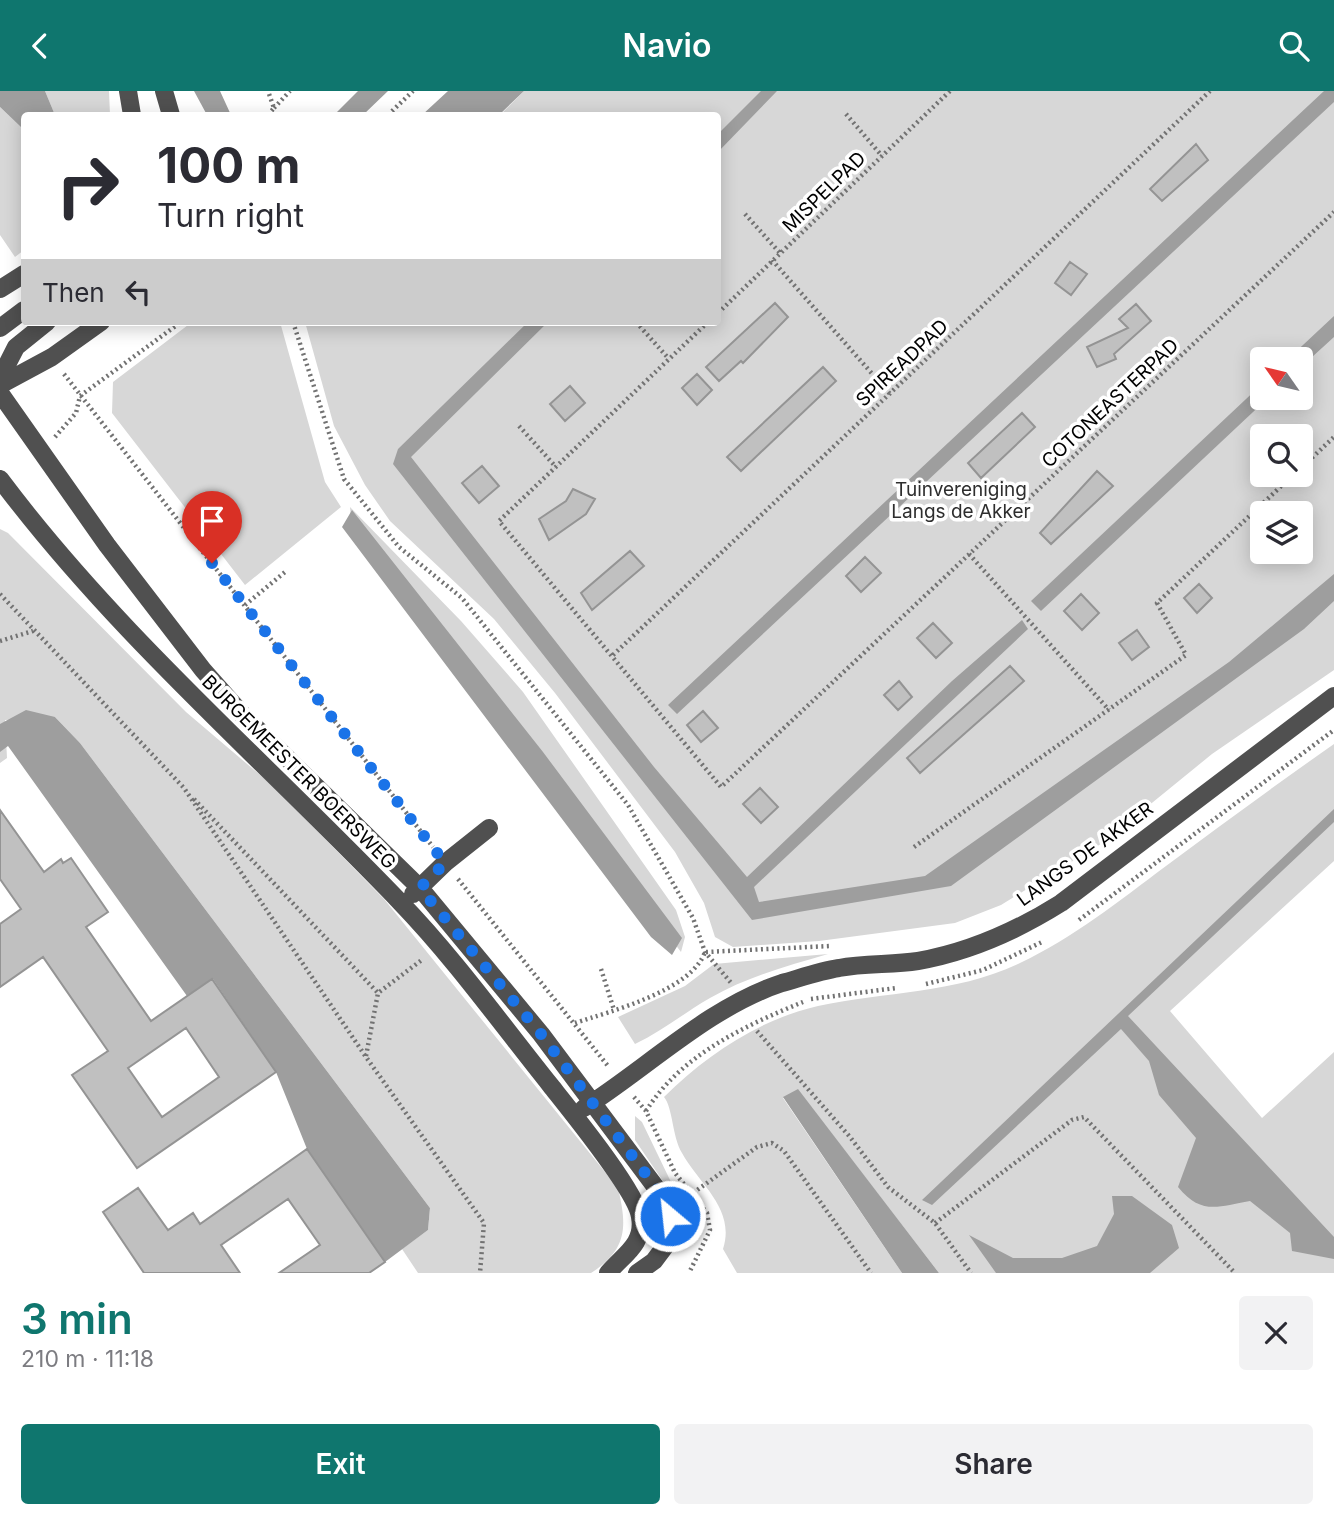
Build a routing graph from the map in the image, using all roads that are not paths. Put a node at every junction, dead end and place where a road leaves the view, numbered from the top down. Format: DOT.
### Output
graph roads {
  1 [pos="128,91"];
  2 [pos="164,91"];
  3 [pos="132,112"];
  4 [pos="170,112"];
  5 [pos="21,276"];
  6 [pos="0,289"];
  7 [pos="21,312"];
  8 [pos="42,326"];
  9 [pos="95,326"];
  10 [pos="0,328"];
  11 [pos="0,379"];
  12 [pos="0,385"];
  13 [pos="0,393"];
  14 [pos="0,479"];
  15 [pos="1334,696"];
  16 [pos="489,828"];
  17 [pos="420,888"];
  18 [pos="402,904"];
  19 [pos="591,1103"];
  20 [pos="574,1114"];
  21 [pos="608,1273"];
  22 [pos="637,1273"];
  1 -- 3 [label="street"];
  2 -- 4 [label="street"];
  5 -- 6 [label="street"];
  7 -- 10 [label="street"];
  8 -- 11 [label="street"];
  9 -- 12 [label="street"];
  13 -- 17 [label="street, BURGEMEESTER BOERSWEG"];
  14 -- 18 [label="street, BURGEMEESTER BOERSWEG"];
  15 -- 19 [label="street, LANGS DE AKKER"];
  16 -- 17 [label="street"];
  17 -- 18 [label="street"];
  17 -- 19 [label="street, BURGEMEESTER BOERSWEG"];
  18 -- 20 [label="street, BURGEMEESTER BOERSWEG"];
  19 -- 20 [label="street, LANGS DE AKKER"];
  19 -- 22 [label="street, BURGEMEESTER BOERSWEG"];
  20 -- 21 [label="street, BURGEMEESTER BOERSWEG"];
}
